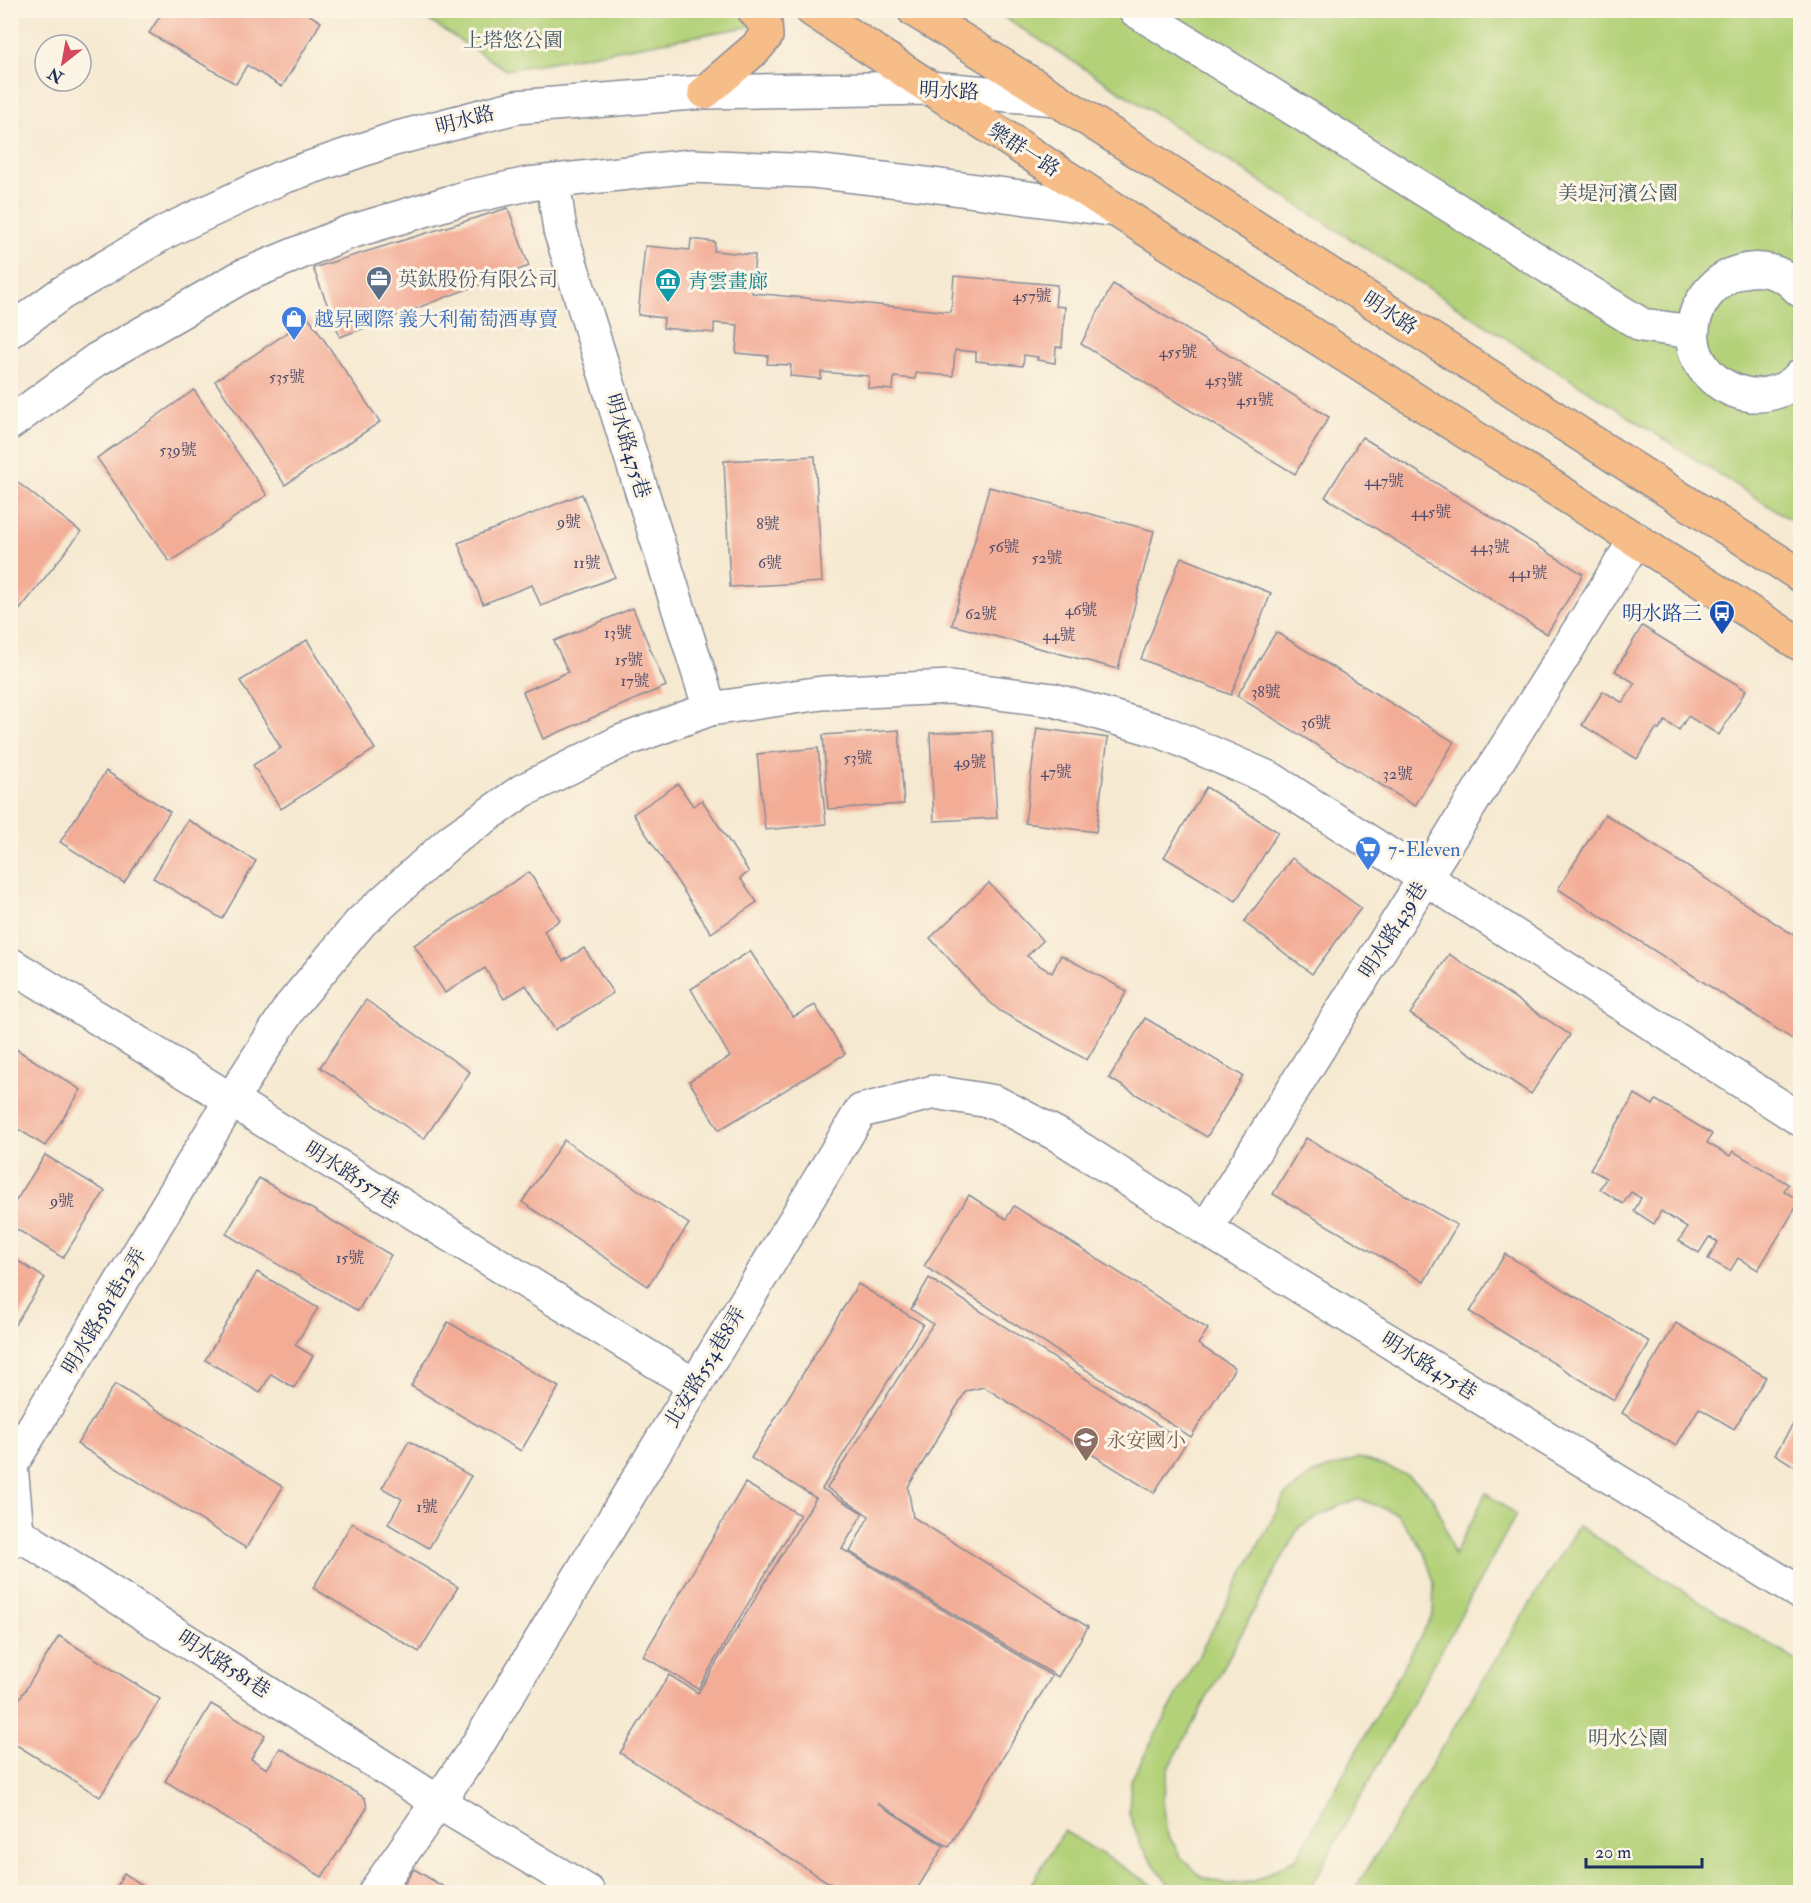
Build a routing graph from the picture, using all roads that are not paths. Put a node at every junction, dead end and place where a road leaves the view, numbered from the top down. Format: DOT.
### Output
graph roads {
  1 [pos="754,10"];
  2 [pos="812,10"];
  3 [pos="914,10"];
  4 [pos="1135,10"];
  5 [pos="929,88"];
  6 [pos="705,92"];
  7 [pos="1056,99"];
  8 [pos="554,182"];
  9 [pos="1116,210"];
  10 [pos="1800,290"];
  11 [pos="10,331"];
  12 [pos="1692,332"];
  13 [pos="1800,376"];
  14 [pos="10,423"];
  15 [pos="1636,539"];
  16 [pos="1800,575"];
  17 [pos="1800,644"];
  18 [pos="710,709"];
  19 [pos="1425,878"];
  20 [pos="10,964"];
  21 [pos="231,1100"];
  22 [pos="1800,1119"];
  23 [pos="1060,1136"];
  24 [pos="1206,1229"];
  25 [pos="694,1385"];
  26 [pos="13,1534"];
  27 [pos="1800,1593"];
  28 [pos="438,1802"];
  29 [pos="375,1893"];
  30 [pos="588,1893"];
  1 -- 6 [label="main road"];
  2 -- 5 [label="main road, 樂群一路"];
  3 -- 7 [label="main road"];
  4 -- 12 [label="street"];
  5 -- 6 [label="street, 明水路"];
  5 -- 7 [label="street, 明水路"];
  5 -- 9 [label="main road, 樂群一路"];
  6 -- 11 [label="street, 明水路"];
  7 -- 16 [label="main road, 明水路"];
  8 -- 9 [label="street"];
  8 -- 14 [label="street"];
  8 -- 18 [label="street, 明水路475巷"];
  9 -- 15 [label="main road"];
  10 -- 12 [label="street"];
  12 -- 13 [label="street"];
  15 -- 17 [label="main road"];
  15 -- 19 [label="street, 明水路439巷"];
  18 -- 19 [label="street, 明水路581巷12弄"];
  18 -- 21 [label="street, 明水路581巷12弄"];
  19 -- 22 [label="street, 明水路581巷12弄"];
  19 -- 24 [label="street, 明水路439巷"];
  20 -- 21 [label="street, 明水路557巷"];
  21 -- 25 [label="street, 明水路557巷"];
  21 -- 26 [label="street, 明水路581巷12弄"];
  23 -- 24 [label="street, 明水路475巷"];
  23 -- 25 [label="street, 北安路554巷8弄"];
  24 -- 27 [label="street, 明水路475巷"];
  25 -- 28 [label="street, 北安路554巷8弄"];
  26 -- 28 [label="street, 明水路581巷"];
  28 -- 29 [label="street, 北安路554巷8弄"];
  28 -- 30 [label="street, 明水路581巷"];
}
